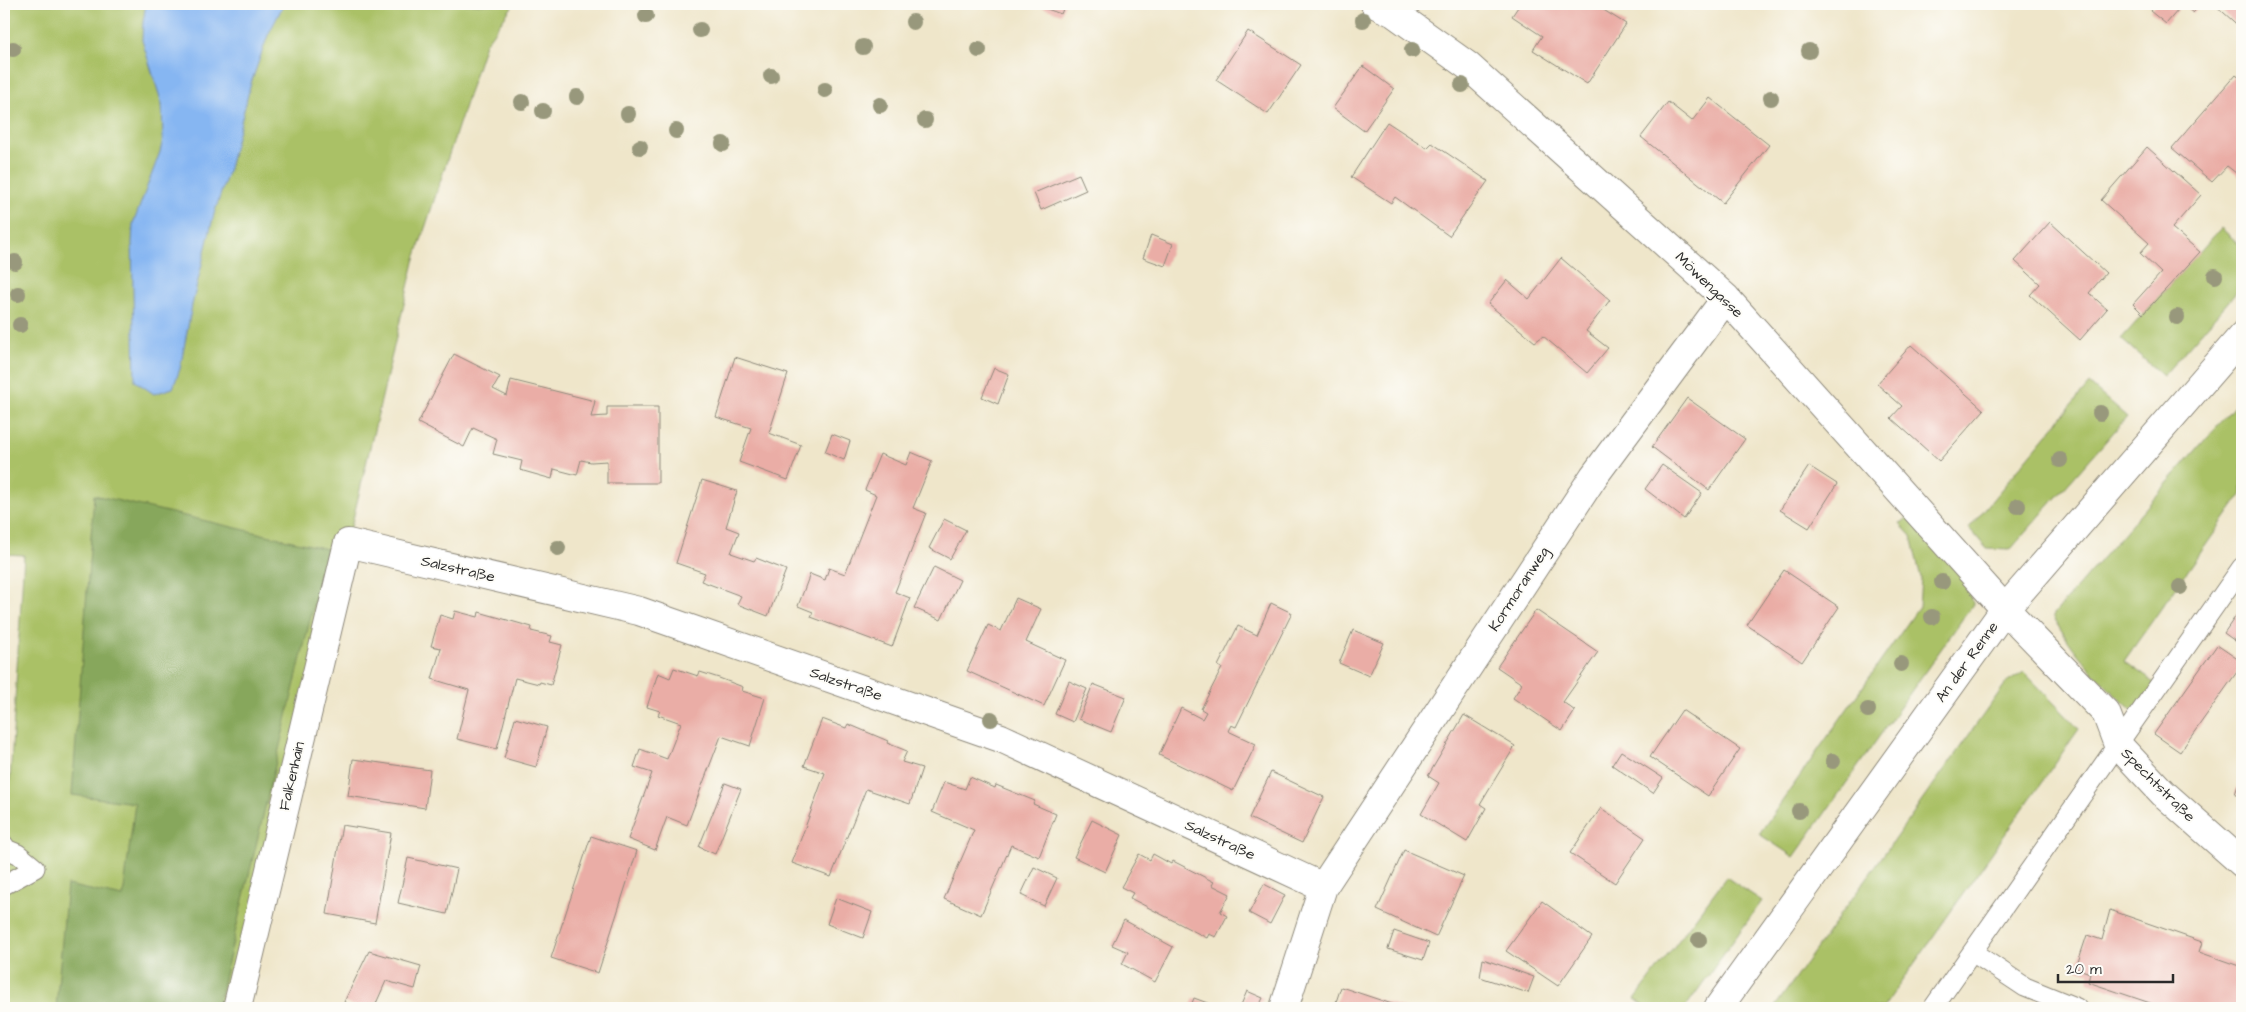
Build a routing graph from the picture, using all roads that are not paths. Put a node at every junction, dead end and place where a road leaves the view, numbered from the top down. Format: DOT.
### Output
graph roads {
  1 [pos="1375,4"];
  2 [pos="1726,298"];
  3 [pos="2242,336"];
  4 [pos="348,543"];
  5 [pos="2242,567"];
  6 [pos="2005,609"];
  7 [pos="2118,745"];
  8 [pos="4,845"];
  9 [pos="2242,864"];
  10 [pos="4,885"];
  11 [pos="1323,888"];
  12 [pos="1974,953"];
  13 [pos="237,1008"];
  14 [pos="1284,1008"];
  15 [pos="1718,1008"];
  16 [pos="1933,1008"];
  17 [pos="2077,1008"];
  1 -- 2 [label="street, Möwengasse"];
  2 -- 6 [label="street, Möwengasse"];
  2 -- 11 [label="street, Kormoranweg"];
  3 -- 6 [label="street, An der Renne"];
  4 -- 11 [label="street, Salzstraße"];
  4 -- 13 [label="street, Falkenhain"];
  5 -- 7 [label="lane"];
  6 -- 7 [label="street, Spechtstraße"];
  6 -- 15 [label="street, An der Renne"];
  7 -- 9 [label="street, Spechtstraße"];
  7 -- 12 [label="lane"];
  8 -- 10 [label="lane"];
  11 -- 14 [label="street"];
  12 -- 16 [label="lane"];
  12 -- 17 [label="lane"];
}
